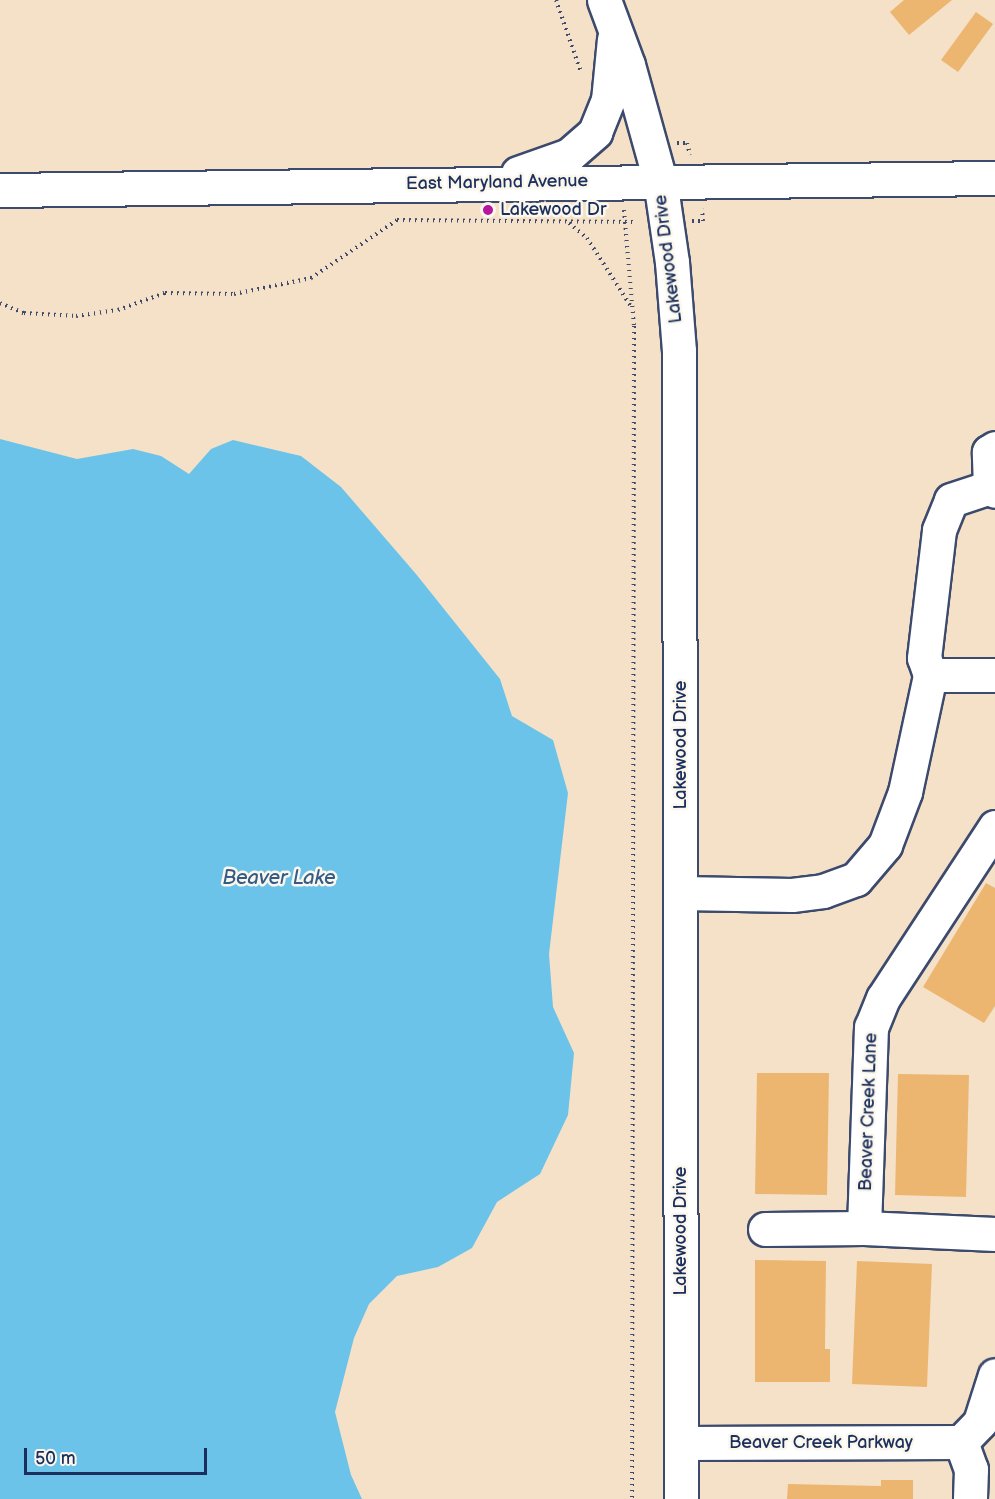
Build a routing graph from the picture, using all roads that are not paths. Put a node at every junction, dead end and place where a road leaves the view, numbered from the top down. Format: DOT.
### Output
graph roads {
  1 [pos="610,14"];
  2 [pos="995,178"];
  3 [pos="660,180"];
  4 [pos="468,183"];
  5 [pos="0,190"];
  6 [pos="995,448"];
  7 [pos="992,489"];
  8 [pos="930,675"];
  9 [pos="995,675"];
  10 [pos="995,828"];
  11 [pos="681,893"];
  12 [pos="864,1228"];
  13 [pos="765,1229"];
  14 [pos="995,1234"];
  15 [pos="995,1376"];
  16 [pos="961,1442"];
  17 [pos="681,1443"];
  18 [pos="681,1499"];
  19 [pos="970,1499"];
  1 -- 3 [label="street, Lakewood Drive"];
  1 -- 4 [label="street"];
  2 -- 3 [label="street, East Maryland Avenue"];
  3 -- 4 [label="street, East Maryland Avenue"];
  3 -- 11 [label="street, Lakewood Drive"];
  4 -- 5 [label="street, East Maryland Avenue"];
  6 -- 7 [label="street"];
  7 -- 8 [label="street"];
  8 -- 9 [label="street"];
  8 -- 11 [label="street"];
  10 -- 12 [label="street, Beaver Creek Lane"];
  11 -- 17 [label="street, Lakewood Drive"];
  12 -- 13 [label="street"];
  12 -- 14 [label="street"];
  15 -- 16 [label="street"];
  16 -- 17 [label="street, Beaver Creek Parkway"];
  16 -- 19 [label="street"];
  17 -- 18 [label="street, Lakewood Drive"];
}
